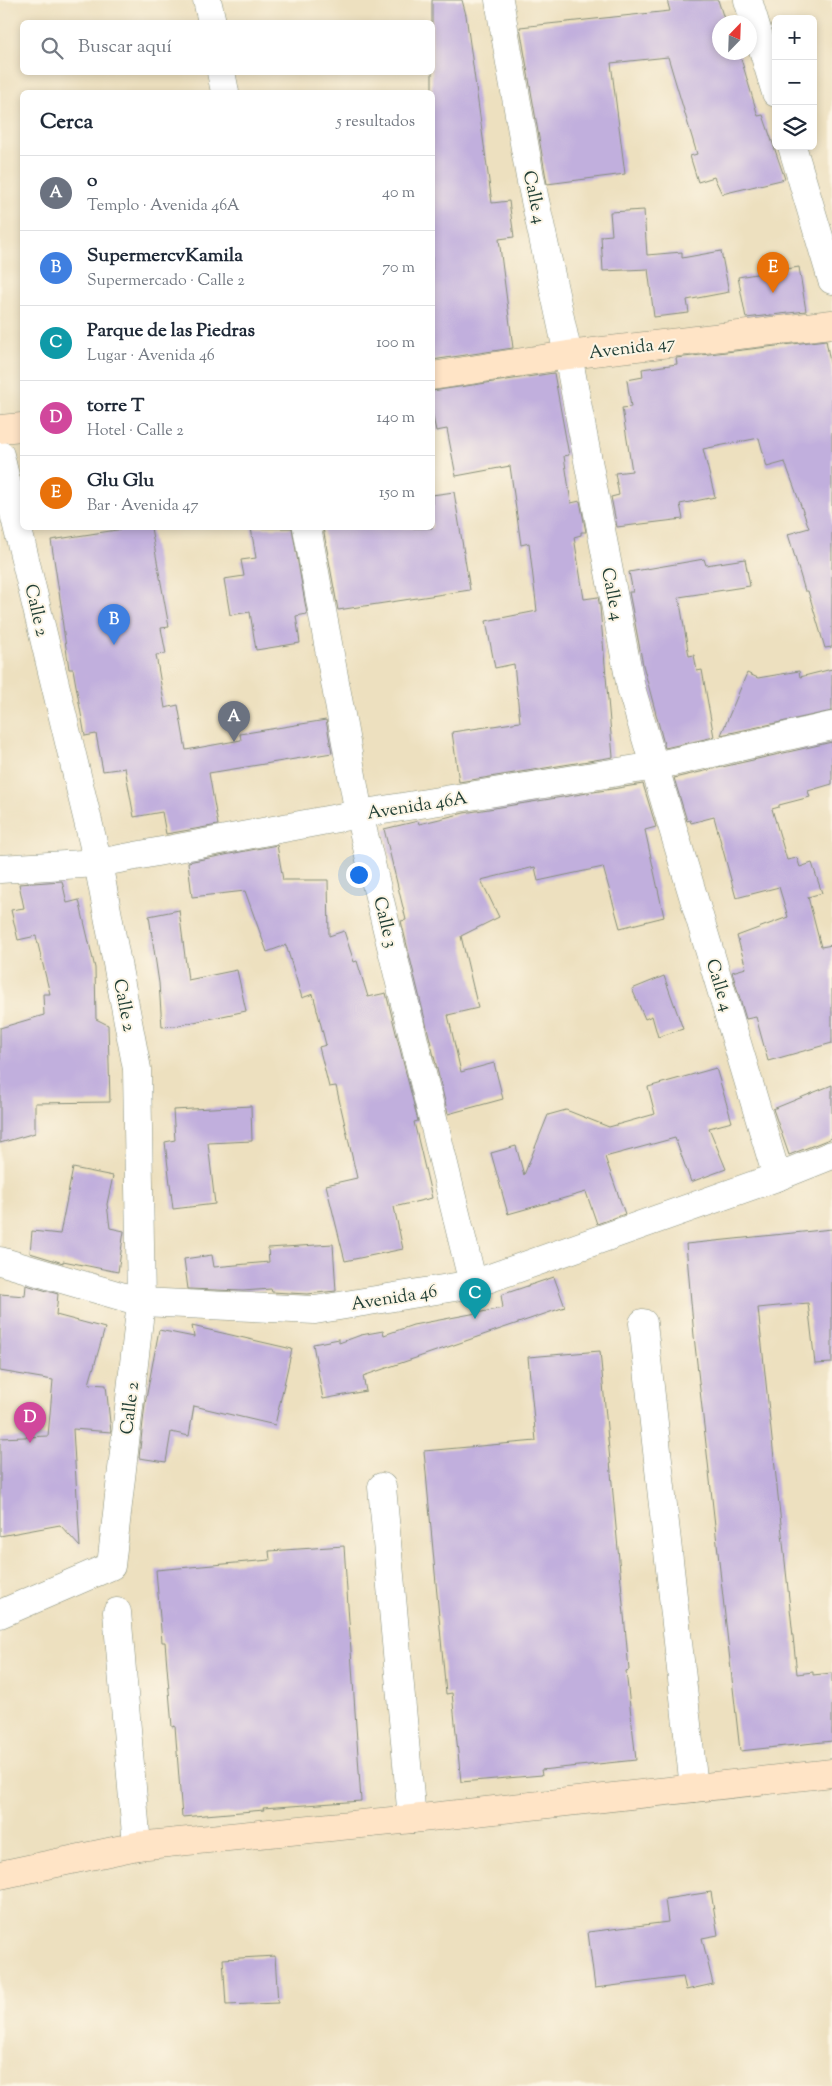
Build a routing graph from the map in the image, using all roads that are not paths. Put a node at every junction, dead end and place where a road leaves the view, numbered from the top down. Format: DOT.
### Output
graph roads {
  1 [pos="207,0"];
  2 [pos="499,0"];
  3 [pos="748,0"];
  4 [pos="212,20"];
  5 [pos="222,75"];
  6 [pos="772,80"];
  7 [pos="225,90"];
  8 [pos="793,150"];
  9 [pos="832,280"];
  10 [pos="832,324"];
  11 [pos="568,355"];
  12 [pos="435,376"];
  13 [pos="20,427"];
  14 [pos="0,430"];
  15 [pos="0,455"];
  16 [pos="308,530"];
  17 [pos="832,726"];
  18 [pos="655,766"];
  19 [pos="359,814"];
  20 [pos="98,863"];
  21 [pos="0,869"];
  22 [pos="832,1155"];
  23 [pos="777,1177"];
  24 [pos="0,1261"];
  25 [pos="473,1284"];
  26 [pos="141,1302"];
  27 [pos="643,1323"];
  28 [pos="382,1487"];
  29 [pos="116,1612"];
  30 [pos="0,1614"];
  31 [pos="832,1773"];
  32 [pos="694,1788"];
  33 [pos="412,1819"];
  34 [pos="137,1846"];
  35 [pos="0,1875"];
  1 -- 4 [label="street"];
  2 -- 11 [label="street, Calle 4"];
  3 -- 6 [label="street"];
  5 -- 7 [label="street"];
  8 -- 9 [label="street"];
  10 -- 11 [label="street, Avenida 47"];
  11 -- 12 [label="street, Avenida 47"];
  11 -- 18 [label="street, Calle 4"];
  13 -- 14 [label="street"];
  15 -- 20 [label="street, Calle 2"];
  16 -- 19 [label="street, Calle 3"];
  17 -- 18 [label="street, Avenida 46A"];
  18 -- 19 [label="street, Avenida 46A"];
  18 -- 23 [label="street, Calle 4"];
  19 -- 20 [label="street, Avenida 46A"];
  19 -- 25 [label="street, Calle 3"];
  20 -- 21 [label="street, Avenida 46A"];
  20 -- 26 [label="street, Calle 2"];
  22 -- 23 [label="street, Avenida 46"];
  23 -- 25 [label="street, Avenida 46"];
  24 -- 26 [label="street, Avenida 46"];
  25 -- 26 [label="street, Avenida 46"];
  26 -- 30 [label="street, Calle 2"];
  27 -- 32 [label="street"];
  28 -- 33 [label="street"];
  29 -- 34 [label="street"];
  31 -- 32 [label="street"];
  32 -- 33 [label="street"];
  33 -- 34 [label="street"];
  34 -- 35 [label="street"];
}
